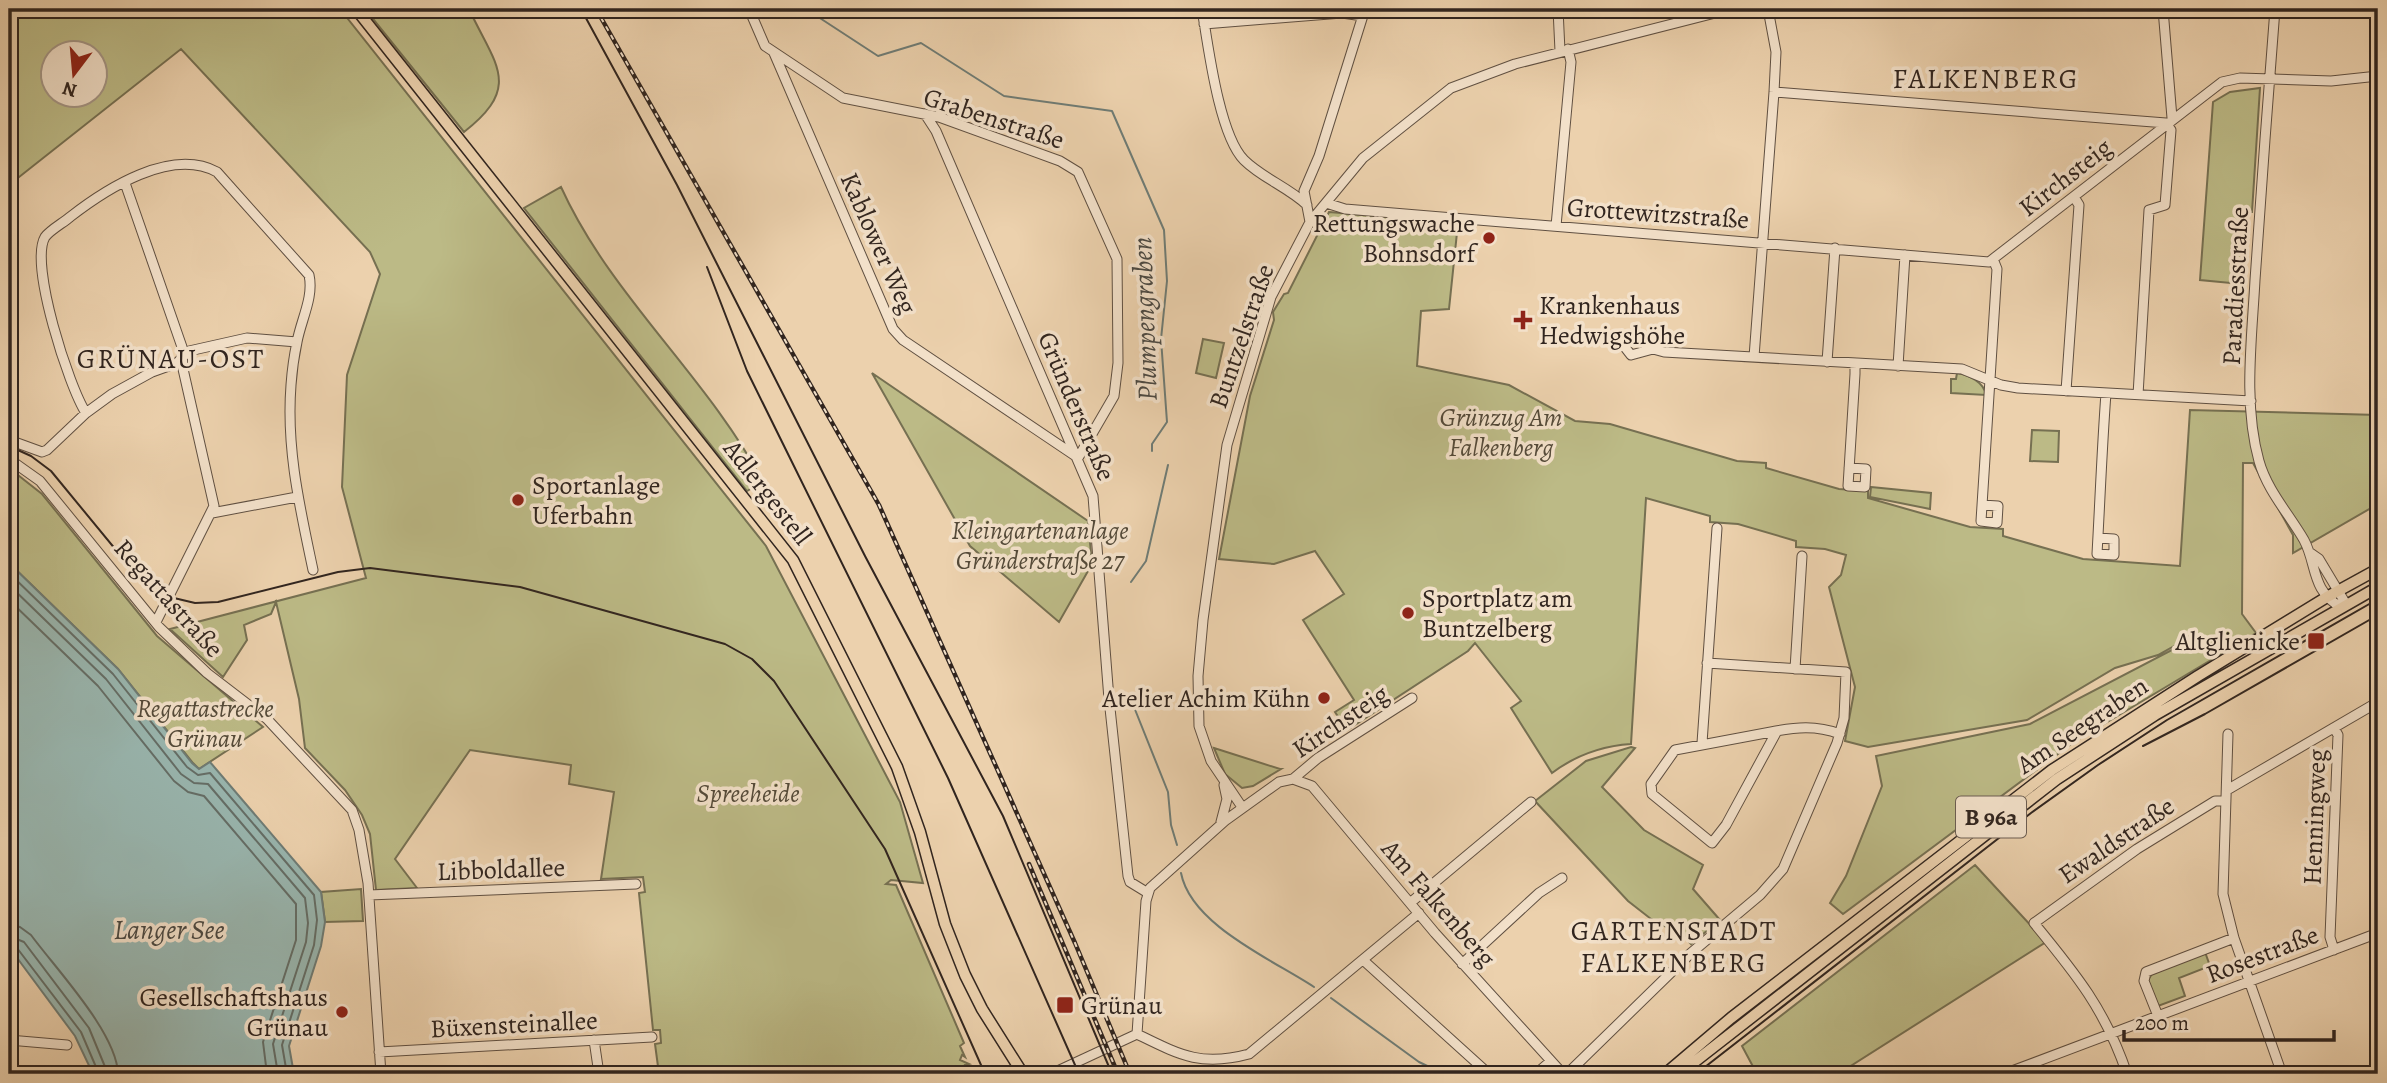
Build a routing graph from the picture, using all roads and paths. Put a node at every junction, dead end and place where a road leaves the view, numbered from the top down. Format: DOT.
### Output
graph roads {
  1 [pos="356,9"];
  2 [pos="749,9"];
  3 [pos="1004,9"];
  4 [pos="1063,9"];
  5 [pos="1202,9"];
  6 [pos="1558,9"];
  7 [pos="1731,9"];
  8 [pos="1768,9"];
  9 [pos="2163,9"];
  10 [pos="2275,9"];
  11 [pos="1364,12"];
  12 [pos="1204,24"];
  13 [pos="1564,50"];
  14 [pos="773,52"];
  15 [pos="2378,76"];
  16 [pos="2269,79"];
  17 [pos="1774,92"];
  18 [pos="925,114"];
  19 [pos="2169,121"];
  20 [pos="125,183"];
  21 [pos="2074,197"];
  22 [pos="1326,203"];
  23 [pos="1307,205"];
  24 [pos="1310,222"];
  25 [pos="1556,226"];
  26 [pos="1763,242"];
  27 [pos="1835,248"];
  28 [pos="1905,255"];
  29 [pos="1991,260"];
  30 [pos="297,342"];
  31 [pos="1653,349"];
  32 [pos="1754,357"];
  33 [pos="182,358"];
  34 [pos="1827,362"];
  35 [pos="1855,363"];
  36 [pos="1898,366"];
  37 [pos="1991,380"];
  38 [pos="2066,391"];
  39 [pos="2106,393"];
  40 [pos="2138,395"];
  41 [pos="2251,404"];
  42 [pos="86,413"];
  43 [pos="13,442"];
  44 [pos="1078,458"];
  45 [pos="11,460"];
  46 [pos="1849,468"];
  47 [pos="297,497"];
  48 [pos="1982,505"];
  49 [pos="212,513"];
  50 [pos="1717,528"];
  51 [pos="2098,538"];
  52 [pos="2309,552"];
  53 [pos="1802,556"];
  54 [pos="2378,569"];
  55 [pos="313,570"];
  56 [pos="2378,587"];
  57 [pos="2338,590"];
  58 [pos="2327,597"];
  59 [pos="2344,606"];
  60 [pos="156,622"];
  61 [pos="1707,663"];
  62 [pos="1795,669"];
  63 [pos="1412,698"];
  64 [pos="2378,702"];
  65 [pos="2334,728"];
  66 [pos="1777,731"];
  67 [pos="1840,734"];
  68 [pos="2228,734"];
  69 [pos="1702,743"];
  70 [pos="1293,779"];
  71 [pos="1223,780"];
  72 [pos="2227,790"];
  73 [pos="2225,801"];
  74 [pos="1531,802"];
  75 [pos="1242,807"];
  76 [pos="1219,827"];
  77 [pos="1562,878"];
  78 [pos="636,884"];
  79 [pos="1148,893"];
  80 [pos="369,895"];
  81 [pos="1410,903"];
  82 [pos="1419,913"];
  83 [pos="2378,933"];
  84 [pos="2234,938"];
  85 [pos="2334,950"];
  86 [pos="1363,960"];
  87 [pos="1462,964"];
  88 [pos="2249,983"];
  89 [pos="2158,1016"];
  90 [pos="2113,1032"];
  91 [pos="1137,1034"];
  92 [pos="652,1037"];
  93 [pos="9,1040"];
  94 [pos="594,1040"];
  95 [pos="67,1045"];
  96 [pos="379,1052"];
  97 [pos="1551,1061"];
  98 [pos="381,1074"];
  99 [pos="599,1074"];
  100 [pos="1023,1074"];
  101 [pos="1051,1074"];
  102 [pos="1489,1074"];
  103 [pos="1536,1074"];
  104 [pos="1565,1074"];
  105 [pos="1665,1074"];
  106 [pos="1679,1074"];
  107 [pos="2004,1074"];
  108 [pos="2127,1074"];
  109 [pos="2282,1074"];
  1 -- 100 [label="main road, Adlergestell"];
  2 -- 14 [label="street, Kablower Weg"];
  3 -- 4 [label="street"];
  5 -- 12 [label="street"];
  6 -- 13 [label="street"];
  7 -- 13 [label="street, Buntzelstraße"];
  8 -- 17 [label="street"];
  9 -- 19 [label="street"];
  10 -- 16 [label="street, Paradiesstraße"];
  11 -- 12 [label="street"];
  11 -- 23 [label="street"];
  12 -- 23 [label="street"];
  13 -- 22 [label="street, Buntzelstraße"];
  13 -- 25 [label="street"];
  14 -- 18 [label="street, Grabenstraße"];
  14 -- 44 [label="street, Kablower Weg"];
  15 -- 16 [label="street, Kirchsteig"];
  16 -- 19 [label="street, Kirchsteig"];
  16 -- 41 [label="street, Paradiesstraße"];
  17 -- 19 [label="street"];
  17 -- 26 [label="street"];
  18 -- 44 [label="street, Gründerstraße"];
  18 -- 44 [label="street, Grabenstraße"];
  19 -- 21 [label="street, Kirchsteig"];
  19 -- 40 [label="street"];
  20 -- 30 [label="street"];
  20 -- 33 [label="street"];
  20 -- 42 [label="street"];
  21 -- 29 [label="street, Kirchsteig"];
  21 -- 38 [label="street"];
  22 -- 24 [label="street, Buntzelstraße"];
  22 -- 25 [label="street, Grottewitzstraße"];
  23 -- 24 [label="street"];
  24 -- 71 [label="street, Buntzelstraße"];
  25 -- 26 [label="street, Grottewitzstraße"];
  26 -- 27 [label="street, Grottewitzstraße"];
  26 -- 32 [label="street"];
  27 -- 28 [label="street, Grottewitzstraße"];
  27 -- 34 [label="street"];
  28 -- 29 [label="street, Grottewitzstraße"];
  28 -- 36 [label="street"];
  29 -- 37 [label="street"];
  30 -- 33 [label="street"];
  30 -- 47 [label="street"];
  31 -- 32 [label="street"];
  32 -- 34 [label="street"];
  33 -- 42 [label="street"];
  33 -- 49 [label="street"];
  34 -- 35 [label="street"];
  35 -- 36 [label="street"];
  35 -- 46 [label="street"];
  36 -- 37 [label="street"];
  37 -- 38 [label="street"];
  37 -- 48 [label="street"];
  38 -- 39 [label="street"];
  39 -- 40 [label="street"];
  39 -- 51 [label="street"];
  40 -- 41 [label="street"];
  41 -- 52 [label="street, Paradiesstraße"];
  42 -- 43 [label="street"];
  43 -- 45 [label="street"];
  44 -- 79 [label="street, Gründerstraße"];
  45 -- 60 [label="street, Regattastraße"];
  47 -- 49 [label="street"];
  47 -- 55 [label="street"];
  49 -- 60 [label="street"];
  50 -- 61 [label="street"];
  52 -- 57 [label="street, Paradiesstraße"];
  52 -- 58 [label="street, Paradiesstraße"];
  53 -- 62 [label="street"];
  54 -- 57 [label="main road, Am Seegraben / B 96a"];
  56 -- 59 [label="main road, Am Seegraben / B 96a"];
  57 -- 58 [label="main road, Am Seegraben / B 96a"];
  57 -- 59 [label="street, Paradiesstraße"];
  58 -- 59 [label="street, Paradiesstraße"];
  58 -- 105 [label="main road, Am Seegraben / B 96a"];
  59 -- 106 [label="main road, Am Seegraben / B 96a"];
  60 -- 80 [label="street, Regattastraße"];
  61 -- 62 [label="street"];
  61 -- 69 [label="street"];
  62 -- 67 [label="street"];
  63 -- 70 [label="street, Kirchsteig"];
  64 -- 65 [label="street"];
  65 -- 72 [label="street"];
  65 -- 85 [label="street, Henningweg"];
  66 -- 67 [label="street"];
  66 -- 69 [label="street"];
  66 -- 69 [label="street"];
  67 -- 104 [label="street"];
  68 -- 72 [label="street"];
  70 -- 75 [label="street, Kirchsteig"];
  70 -- 81 [label="street, Am Falkenberg"];
  71 -- 75 [label="street, Buntzelstraße"];
  71 -- 76 [label="street, Buntzelstraße"];
  72 -- 73 [label="street"];
  73 -- 84 [label="street"];
  73 -- 90 [label="street, Ewaldstraße"];
  74 -- 81 [label="street"];
  75 -- 76 [label="street, Kirchsteig"];
  76 -- 79 [label="street, Kirchsteig"];
  77 -- 87 [label="street"];
  78 -- 80 [label="street, Libboldallee"];
  79 -- 91 [label="street"];
  80 -- 96 [label="street, Regattastraße"];
  81 -- 82 [label="street, Am Falkenberg"];
  82 -- 86 [label="street"];
  82 -- 87 [label="street, Am Falkenberg"];
  83 -- 85 [label="street, Rosestraße"];
  84 -- 88 [label="street"];
  84 -- 89 [label="street"];
  85 -- 88 [label="street, Rosestraße"];
  86 -- 91 [label="street"];
  86 -- 102 [label="street"];
  87 -- 97 [label="street, Am Falkenberg"];
  88 -- 89 [label="street, Rosestraße"];
  88 -- 109 [label="street"];
  89 -- 90 [label="street, Rosestraße"];
  90 -- 107 [label="street, Rosestraße"];
  90 -- 108 [label="street"];
  91 -- 101 [label="street"];
  92 -- 94 [label="street, Büxensteinallee"];
  93 -- 95 [label="street"];
  94 -- 96 [label="street, Büxensteinallee"];
  94 -- 99 [label="street"];
  96 -- 98 [label="street, Regattastraße"];
  97 -- 103 [label="street"];
  97 -- 104 [label="street, Am Falkenberg"];
}
